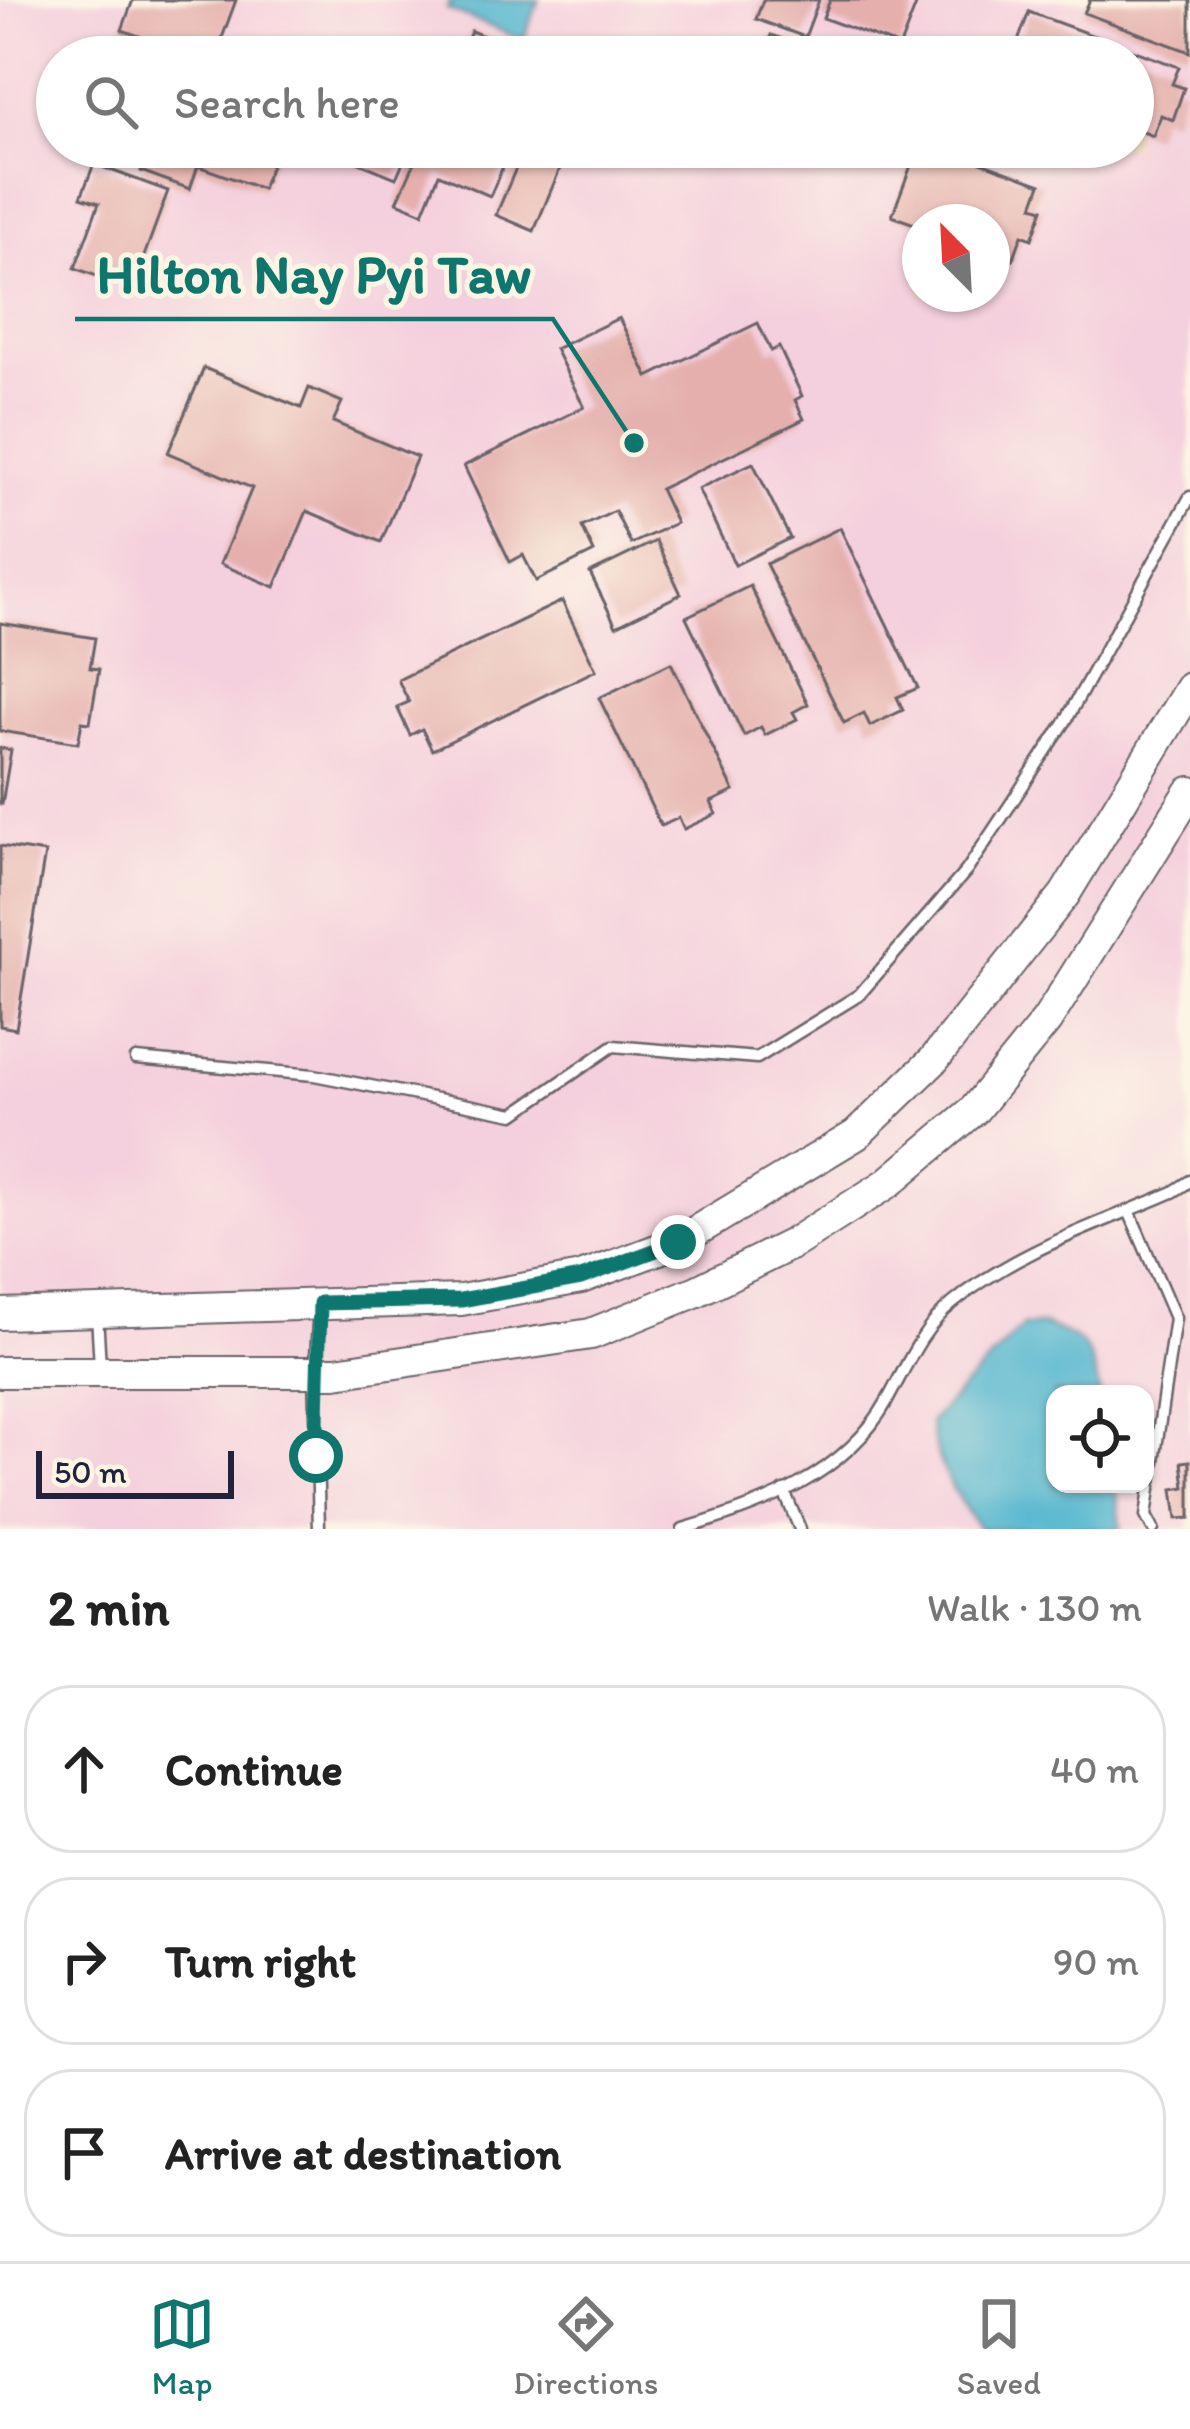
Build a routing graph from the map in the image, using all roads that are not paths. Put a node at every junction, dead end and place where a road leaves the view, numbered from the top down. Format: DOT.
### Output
graph roads {
  1 [pos="1190,497"];
  2 [pos="1190,688"];
  3 [pos="1190,792"];
  4 [pos="136,1059"];
  5 [pos="1190,1180"];
  6 [pos="1129,1211"];
  7 [pos="320,1303"];
  8 [pos="96,1310"];
  9 [pos="0,1314"];
  10 [pos="100,1370"];
  11 [pos="0,1372"];
  12 [pos="315,1372"];
  13 [pos="784,1491"];
  14 [pos="320,1529"];
  15 [pos="682,1529"];
  16 [pos="800,1529"];
  17 [pos="1153,1529"];
  1 -- 4 [label="lane"];
  2 -- 7 [label="main road"];
  3 -- 12 [label="main road"];
  5 -- 6 [label="lane"];
  6 -- 13 [label="lane"];
  6 -- 17 [label="lane"];
  7 -- 8 [label="main road"];
  7 -- 12 [label="lane"];
  8 -- 9 [label="main road"];
  8 -- 10 [label="lane"];
  10 -- 11 [label="main road"];
  10 -- 12 [label="main road"];
  12 -- 14 [label="lane"];
  13 -- 15 [label="lane"];
  13 -- 16 [label="lane"];
}
